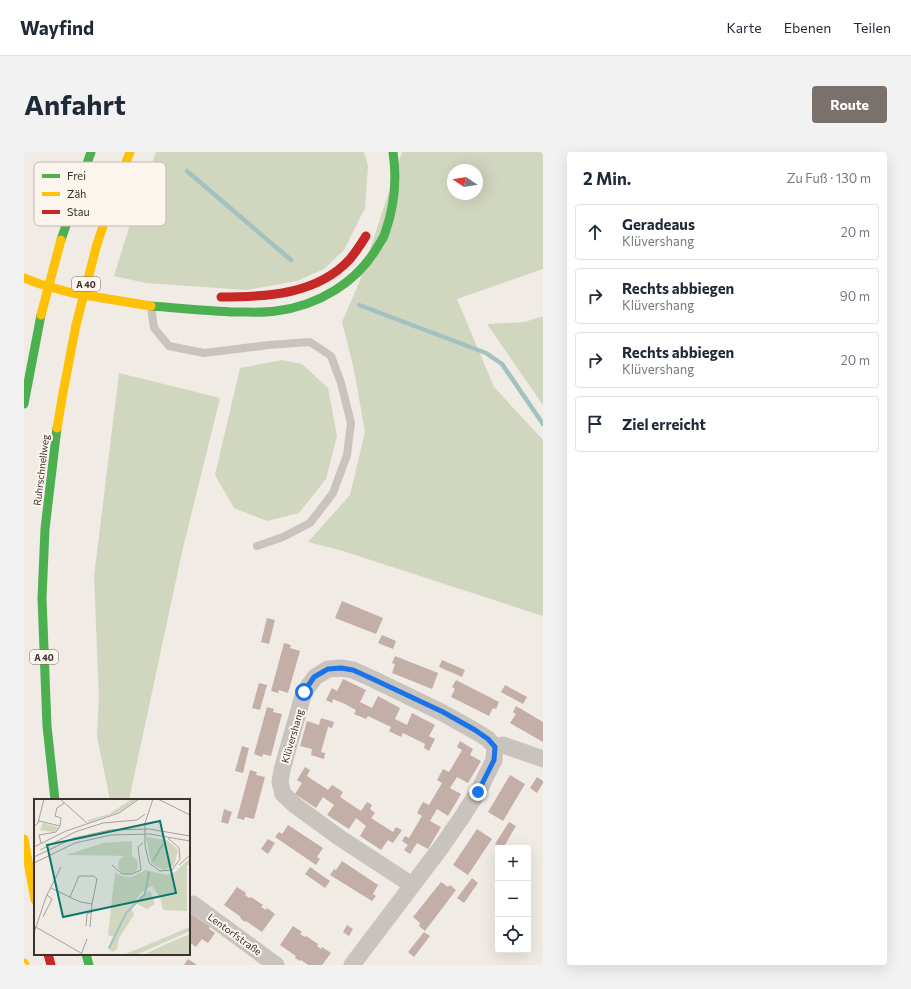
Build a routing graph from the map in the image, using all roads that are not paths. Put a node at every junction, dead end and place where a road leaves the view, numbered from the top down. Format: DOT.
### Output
graph roads {
  1 [pos="91,152"];
  2 [pos="130,152"];
  3 [pos="393,152"];
  4 [pos="88,162"];
  5 [pos="126,162"];
  6 [pos="66,226"];
  7 [pos="103,226"];
  8 [pos="371,229"];
  9 [pos="44,271"];
  10 [pos="60,275"];
  11 [pos="24,278"];
  12 [pos="82,280"];
  13 [pos="97,283"];
  14 [pos="212,296"];
  15 [pos="151,306"];
  16 [pos="24,404"];
  17 [pos="257,546"];
  18 [pos="495,747"];
  19 [pos="543,760"];
  20 [pos="55,799"];
  21 [pos="24,839"];
  22 [pos="412,885"];
  23 [pos="34,894"];
  24 [pos="193,904"];
  25 [pos="48,955"];
  26 [pos="86,955"];
  27 [pos="51,965"];
  28 [pos="89,965"];
  29 [pos="276,965"];
  30 [pos="352,965"];
  1 -- 4 [label="highway, bridge"];
  2 -- 5 [label="highway, Ruhrschnellweg / A 40, bridge"];
  3 -- 15 [label="highway"];
  6 -- 16 [label="highway, bridge"];
  7 -- 20 [label="highway, Ruhrschnellweg / A 40, bridge"];
  8 -- 14 [label="highway"];
  9 -- 10 [label="highway"];
  11 -- 15 [label="highway"];
  12 -- 13 [label="highway"];
  15 -- 17 [label="lane"];
  18 -- 19 [label="street"];
  18 -- 22 [label="street"];
  18 -- 22 [label="street, Klüvershang"];
  21 -- 23 [label="highway"];
  22 -- 30 [label="street"];
  24 -- 29 [label="street, Lentorfstraße"];
  25 -- 27 [label="highway"];
  26 -- 28 [label="highway"];
}
